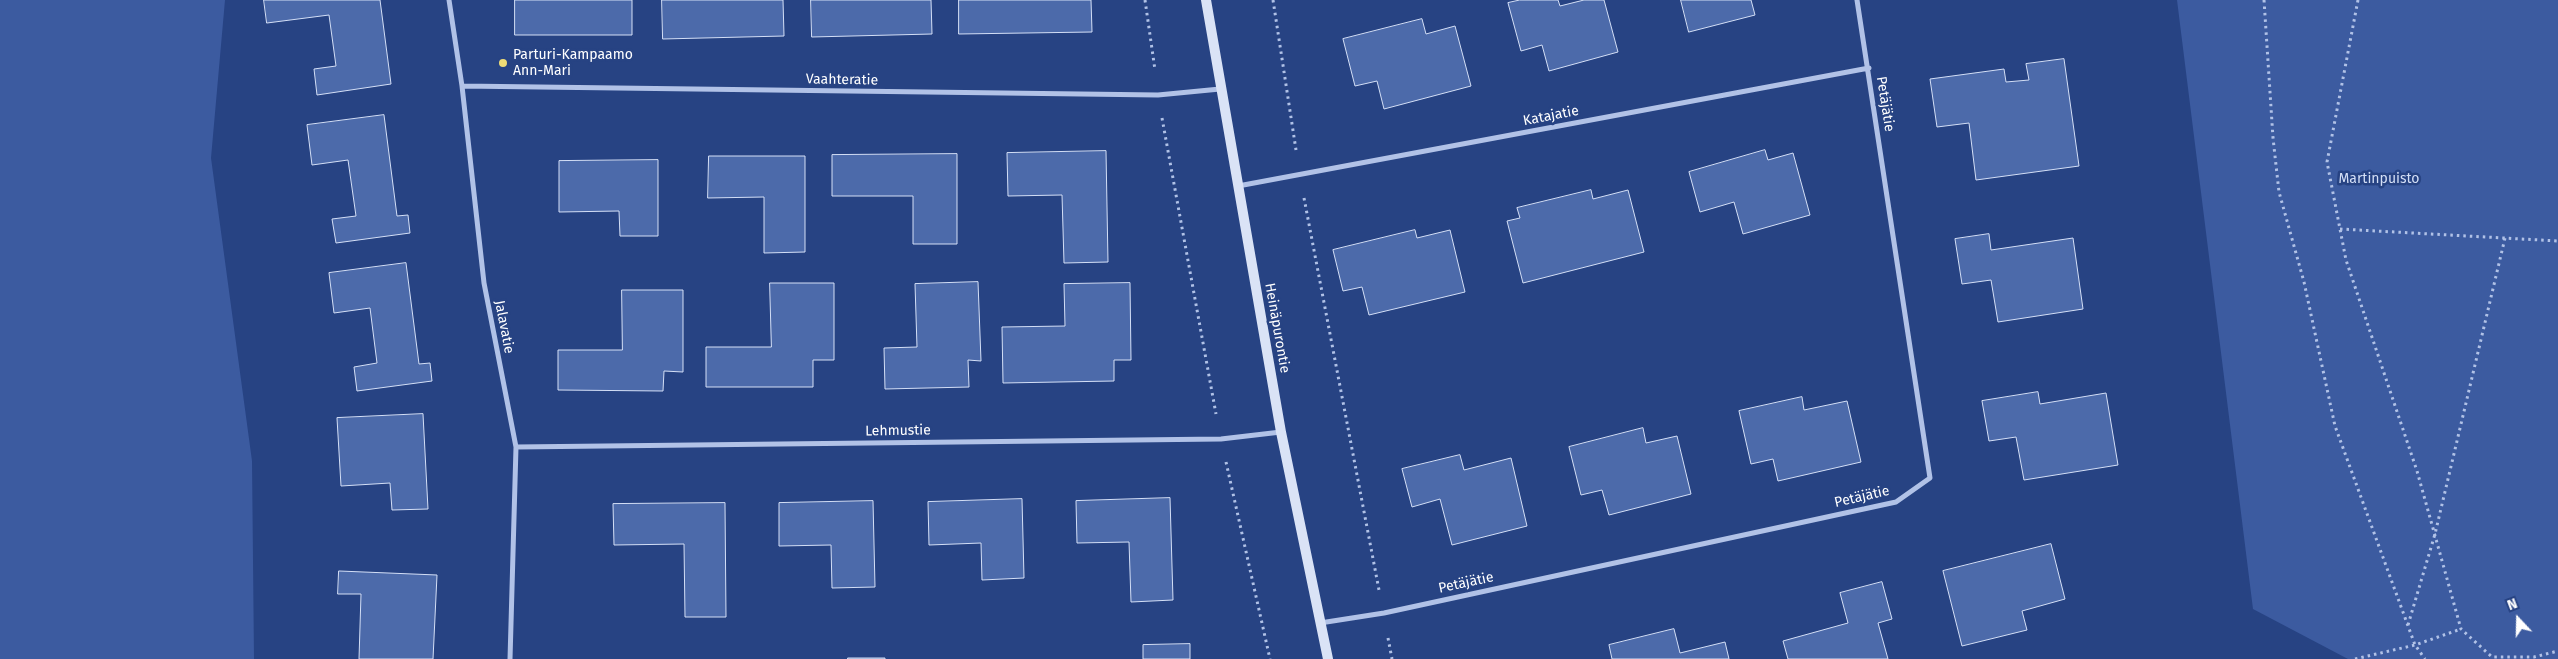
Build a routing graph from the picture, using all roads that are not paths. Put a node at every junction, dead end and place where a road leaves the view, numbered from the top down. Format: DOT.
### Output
graph roads {
  1 [pos="449,0"];
  2 [pos="1206,0"];
  3 [pos="1857,0"];
  4 [pos="1868,68"];
  5 [pos="462,86"];
  6 [pos="1220,89"];
  7 [pos="1238,186"];
  8 [pos="1281,432"];
  9 [pos="516,447"];
  10 [pos="1319,623"];
  11 [pos="510,659"];
  12 [pos="1328,659"];
  1 -- 5 [label="street, Jalavatie"];
  2 -- 6 [label="street, Heinäpurontie"];
  3 -- 4 [label="street, Petäjätie"];
  4 -- 7 [label="street, Katajatie"];
  4 -- 10 [label="street, Petäjätie"];
  5 -- 6 [label="street, Vaahteratie"];
  5 -- 9 [label="street, Jalavatie"];
  6 -- 7 [label="street, Heinäpurontie"];
  7 -- 8 [label="street, Heinäpurontie"];
  8 -- 9 [label="street, Lehmustie"];
  8 -- 10 [label="street, Heinäpurontie"];
  9 -- 11 [label="street, Jalavatie"];
  10 -- 12 [label="street, Heinäpurontie"];
}
